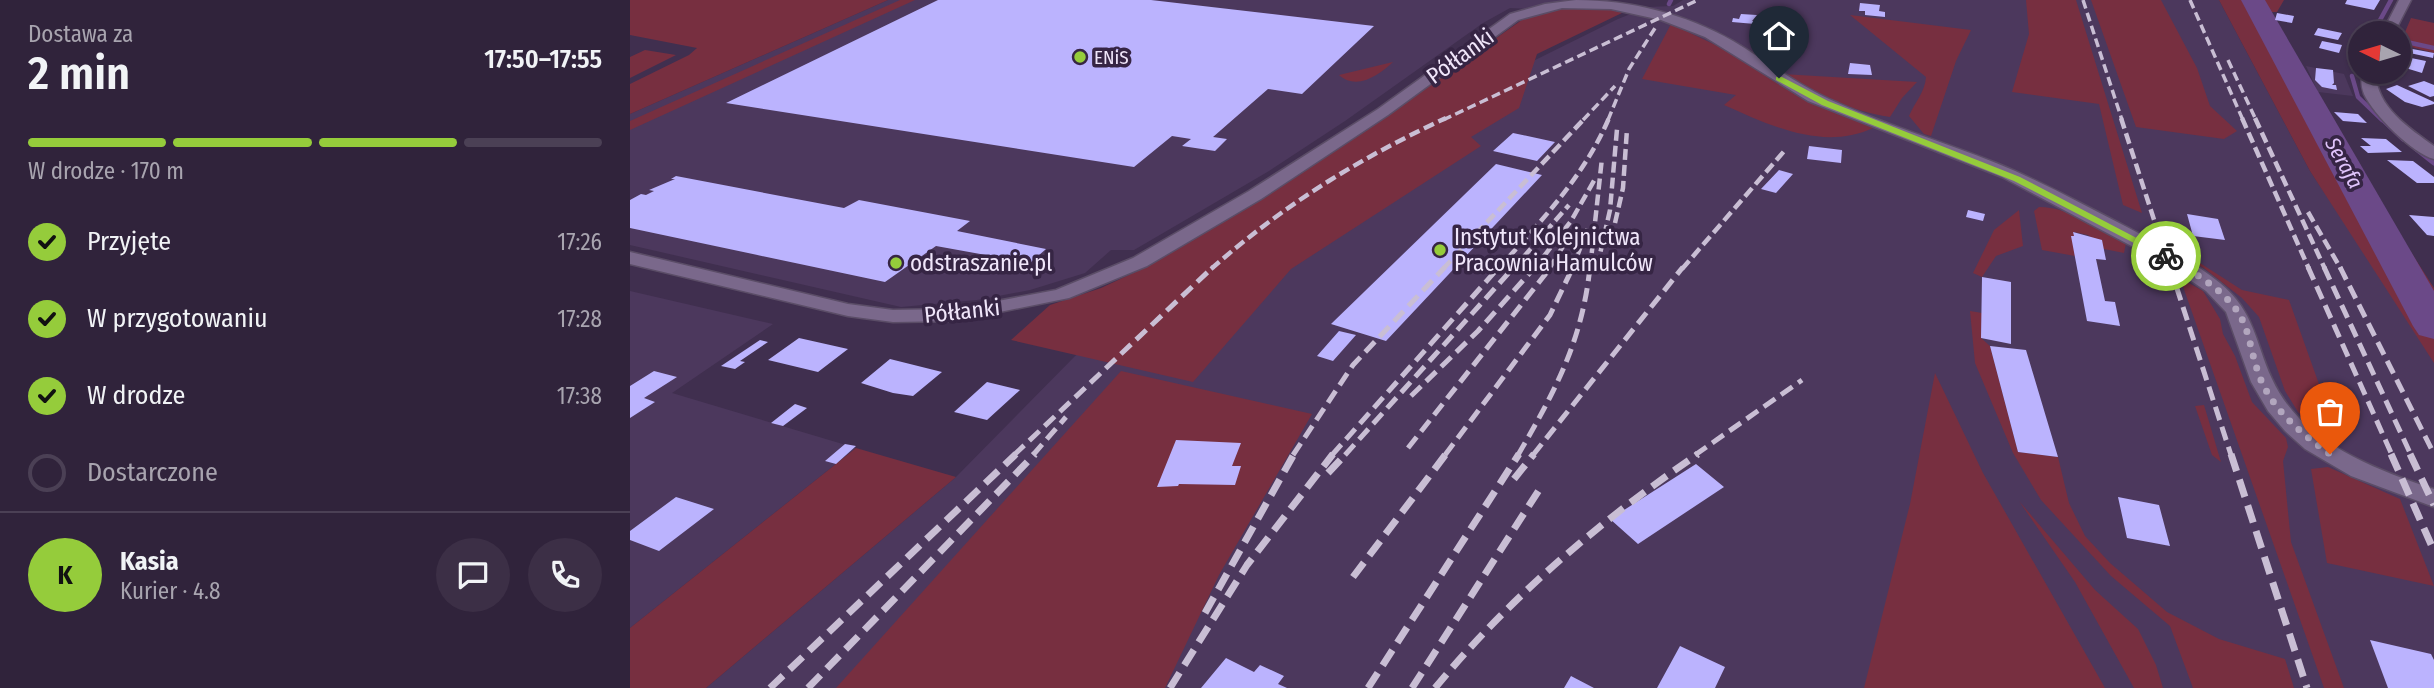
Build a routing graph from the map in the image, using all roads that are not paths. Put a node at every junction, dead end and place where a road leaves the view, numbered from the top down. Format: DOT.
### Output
graph roads {
  1 [pos="2405,0"];
  2 [pos="1620,3"];
  3 [pos="2394,21"];
  4 [pos="2368,84"];
  5 [pos="2434,154"];
  6 [pos="630,258"];
  7 [pos="2434,498"];
  1 -- 3 [label="street"];
  2 -- 6 [label="street, Półłanki"];
  2 -- 7 [label="street, Półłanki"];
  4 -- 5 [label="street"];
}
